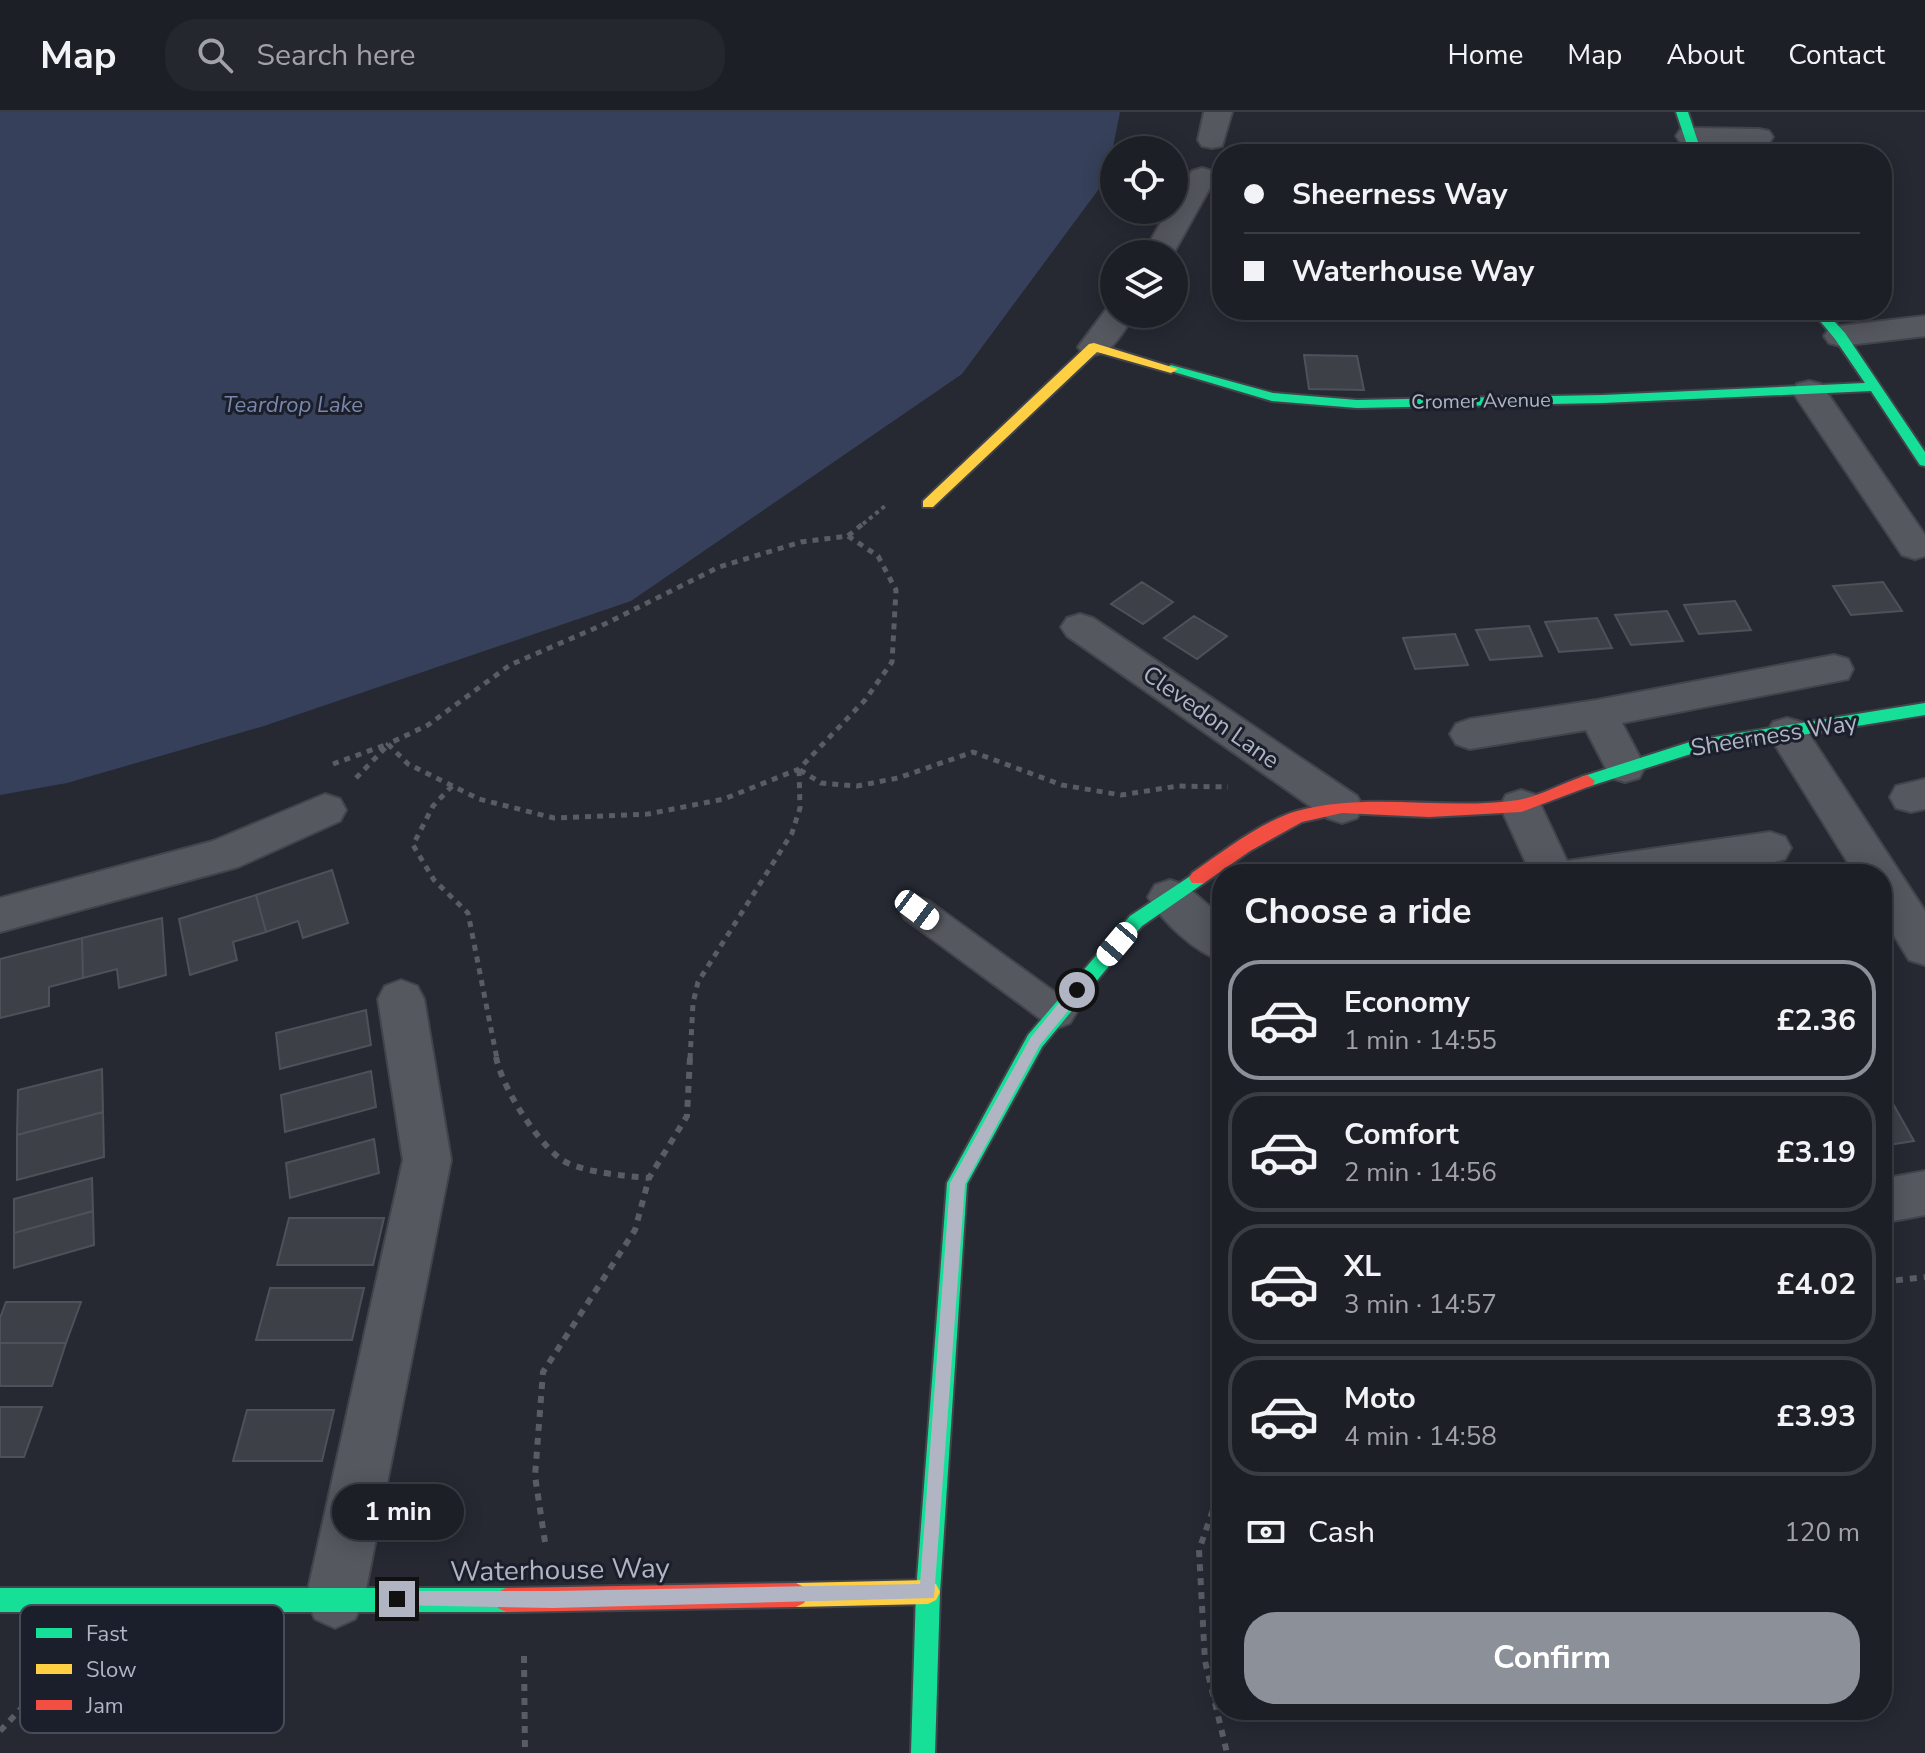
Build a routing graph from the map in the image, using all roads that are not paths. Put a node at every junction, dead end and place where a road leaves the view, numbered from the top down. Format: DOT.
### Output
graph roads {
  1 [pos="1218,112"];
  2 [pos="1739,112"];
  3 [pos="1689,134"];
  4 [pos="1212,140"];
  5 [pos="1752,144"];
  6 [pos="1763,144"];
  7 [pos="1202,177"];
  8 [pos="1166,240"];
  9 [pos="1826,320"];
  10 [pos="1925,326"];
  11 [pos="1108,328"];
  12 [pos="1840,336"];
  13 [pos="1094,347"];
  14 [pos="1876,387"];
  15 [pos="1809,391"];
  16 [pos="1925,462"];
  17 [pos="928,504"];
  18 [pos="1915,547"];
  19 [pos="1080,627"];
  20 [pos="1834,669"];
  21 [pos="1925,709"];
  22 [pos="1597,714"];
  23 [pos="1787,732"];
  24 [pos="1470,734"];
  25 [pos="1625,767"];
  26 [pos="1521,806"];
  27 [pos="1342,807"];
  28 [pos="325,810"];
  29 [pos="1770,848"];
  30 [pos="1218,864"];
  31 [pos="1547,864"];
  32 [pos="1651,864"];
  33 [pos="1872,864"];
  34 [pos="1212,868"];
  35 [pos="1892,896"];
  36 [pos="1170,897"];
  37 [pos="917,910"];
  38 [pos="0,915"];
  39 [pos="1212,934"];
  40 [pos="1925,947"];
  41 [pos="401,999"];
  42 [pos="1058,1013"];
  43 [pos="1925,1193"];
  44 [pos="1892,1199"];
  45 [pos="928,1592"];
  46 [pos="335,1599"];
  47 [pos="0,1600"];
  48 [pos="923,1753"];
  1 -- 4 [label="street"];
  2 -- 6 [label="street"];
  3 -- 5 [label="street"];
  7 -- 8 [label="street"];
  9 -- 12 [label="street"];
  10 -- 12 [label="street"];
  11 -- 13 [label="street"];
  12 -- 14 [label="street"];
  13 -- 15 [label="street, Cromer Avenue"];
  13 -- 17 [label="street"];
  14 -- 15 [label="street, Cromer Avenue"];
  14 -- 16 [label="street"];
  15 -- 18 [label="street"];
  19 -- 27 [label="street, Clevedon Lane"];
  20 -- 22 [label="street"];
  21 -- 23 [label="street, Sheerness Way"];
  22 -- 24 [label="street"];
  22 -- 25 [label="street"];
  23 -- 25 [label="street, Sheerness Way"];
  23 -- 33 [label="street"];
  25 -- 26 [label="street, Sheerness Way"];
  26 -- 27 [label="street, Sheerness Way"];
  26 -- 31 [label="street"];
  27 -- 30 [label="street, Sheerness Way"];
  28 -- 38 [label="street"];
  29 -- 32 [label="street"];
  34 -- 36 [label="street, Sheerness Way"];
  35 -- 40 [label="street"];
  36 -- 39 [label="street"];
  36 -- 42 [label="street, Sheerness Way"];
  37 -- 42 [label="lane"];
  41 -- 46 [label="street"];
  42 -- 45 [label="street, Sheerness Way"];
  43 -- 44 [label="street"];
  45 -- 46 [label="street, Waterhouse Way"];
  45 -- 48 [label="street, Sheerness Way"];
  46 -- 47 [label="street, Waterhouse Way"];
}
